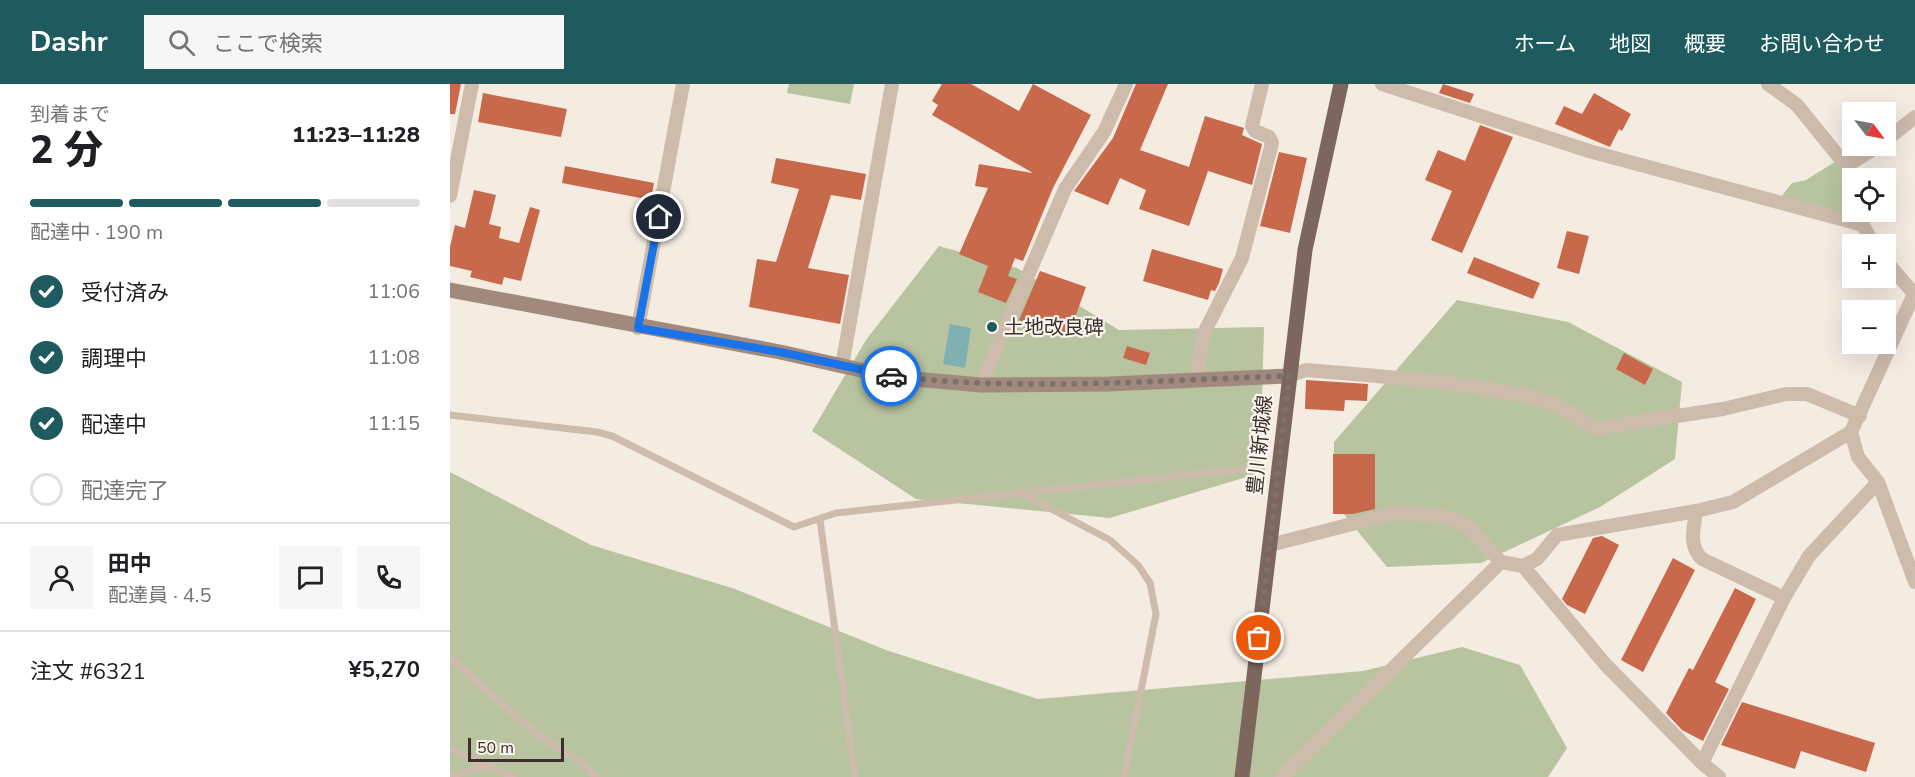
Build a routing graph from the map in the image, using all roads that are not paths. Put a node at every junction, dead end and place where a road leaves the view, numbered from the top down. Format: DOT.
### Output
graph roads {
  1 [pos="472,84"];
  2 [pos="683,84"];
  3 [pos="892,84"];
  4 [pos="1126,84"];
  5 [pos="1262,84"];
  6 [pos="1341,84"];
  7 [pos="1382,84"];
  8 [pos="1768,84"];
  9 [pos="1915,117"];
  10 [pos="1896,132"];
  11 [pos="1863,156"];
  12 [pos="1851,164"];
  13 [pos="1852,168"];
  14 [pos="450,196"];
  15 [pos="1842,213"];
  16 [pos="1896,273"];
  17 [pos="450,290"];
  18 [pos="1915,295"];
  19 [pos="638,328"];
  20 [pos="842,366"];
  21 [pos="1289,376"];
  22 [pos="1197,379"];
  23 [pos="981,385"];
  24 [pos="450,415"];
  25 [pos="1860,416"];
  26 [pos="1851,432"];
  27 [pos="1262,467"];
  28 [pos="1878,482"];
  29 [pos="1019,492"];
  30 [pos="1696,512"];
  31 [pos="820,520"];
  32 [pos="1270,545"];
  33 [pos="1501,562"];
  34 [pos="1523,566"];
  35 [pos="1915,582"];
  36 [pos="1784,598"];
  37 [pos="450,658"];
  38 [pos="450,749"];
  39 [pos="1702,764"];
  40 [pos="489,766"];
  41 [pos="450,777"];
  42 [pos="513,777"];
  43 [pos="596,777"];
  44 [pos="855,777"];
  45 [pos="1125,777"];
  46 [pos="1242,777"];
  47 [pos="1282,777"];
  48 [pos="1719,777"];
  1 -- 14 [label="street"];
  2 -- 19 [label="street"];
  3 -- 20 [label="street"];
  4 -- 23 [label="street"];
  5 -- 22 [label="street"];
  6 -- 21 [label="main road, 豊川新城線"];
  7 -- 15 [label="street"];
  8 -- 12 [label="street"];
  9 -- 10 [label="street"];
  11 -- 12 [label="street"];
  12 -- 13 [label="street"];
  16 -- 18 [label="street"];
  17 -- 19 [label="street"];
  18 -- 25 [label="street"];
  19 -- 20 [label="street"];
  20 -- 23 [label="street"];
  21 -- 22 [label="street"];
  21 -- 25 [label="street"];
  21 -- 32 [label="main road, 豊川新城線"];
  22 -- 23 [label="street"];
  24 -- 31 [label="lane"];
  25 -- 26 [label="street"];
  26 -- 28 [label="street"];
  26 -- 30 [label="street"];
  27 -- 29 [label="lane"];
  28 -- 35 [label="street"];
  28 -- 36 [label="street"];
  29 -- 31 [label="lane"];
  29 -- 45 [label="lane"];
  30 -- 34 [label="street"];
  30 -- 36 [label="street"];
  31 -- 44 [label="lane"];
  32 -- 33 [label="street"];
  32 -- 46 [label="main road, 豊川新城線"];
  33 -- 34 [label="street"];
  33 -- 47 [label="street"];
  34 -- 39 [label="street"];
  36 -- 39 [label="street"];
  37 -- 43 [label="lane"];
  38 -- 40 [label="lane"];
  39 -- 48 [label="street"];
  40 -- 41 [label="lane"];
  40 -- 42 [label="lane"];
}
